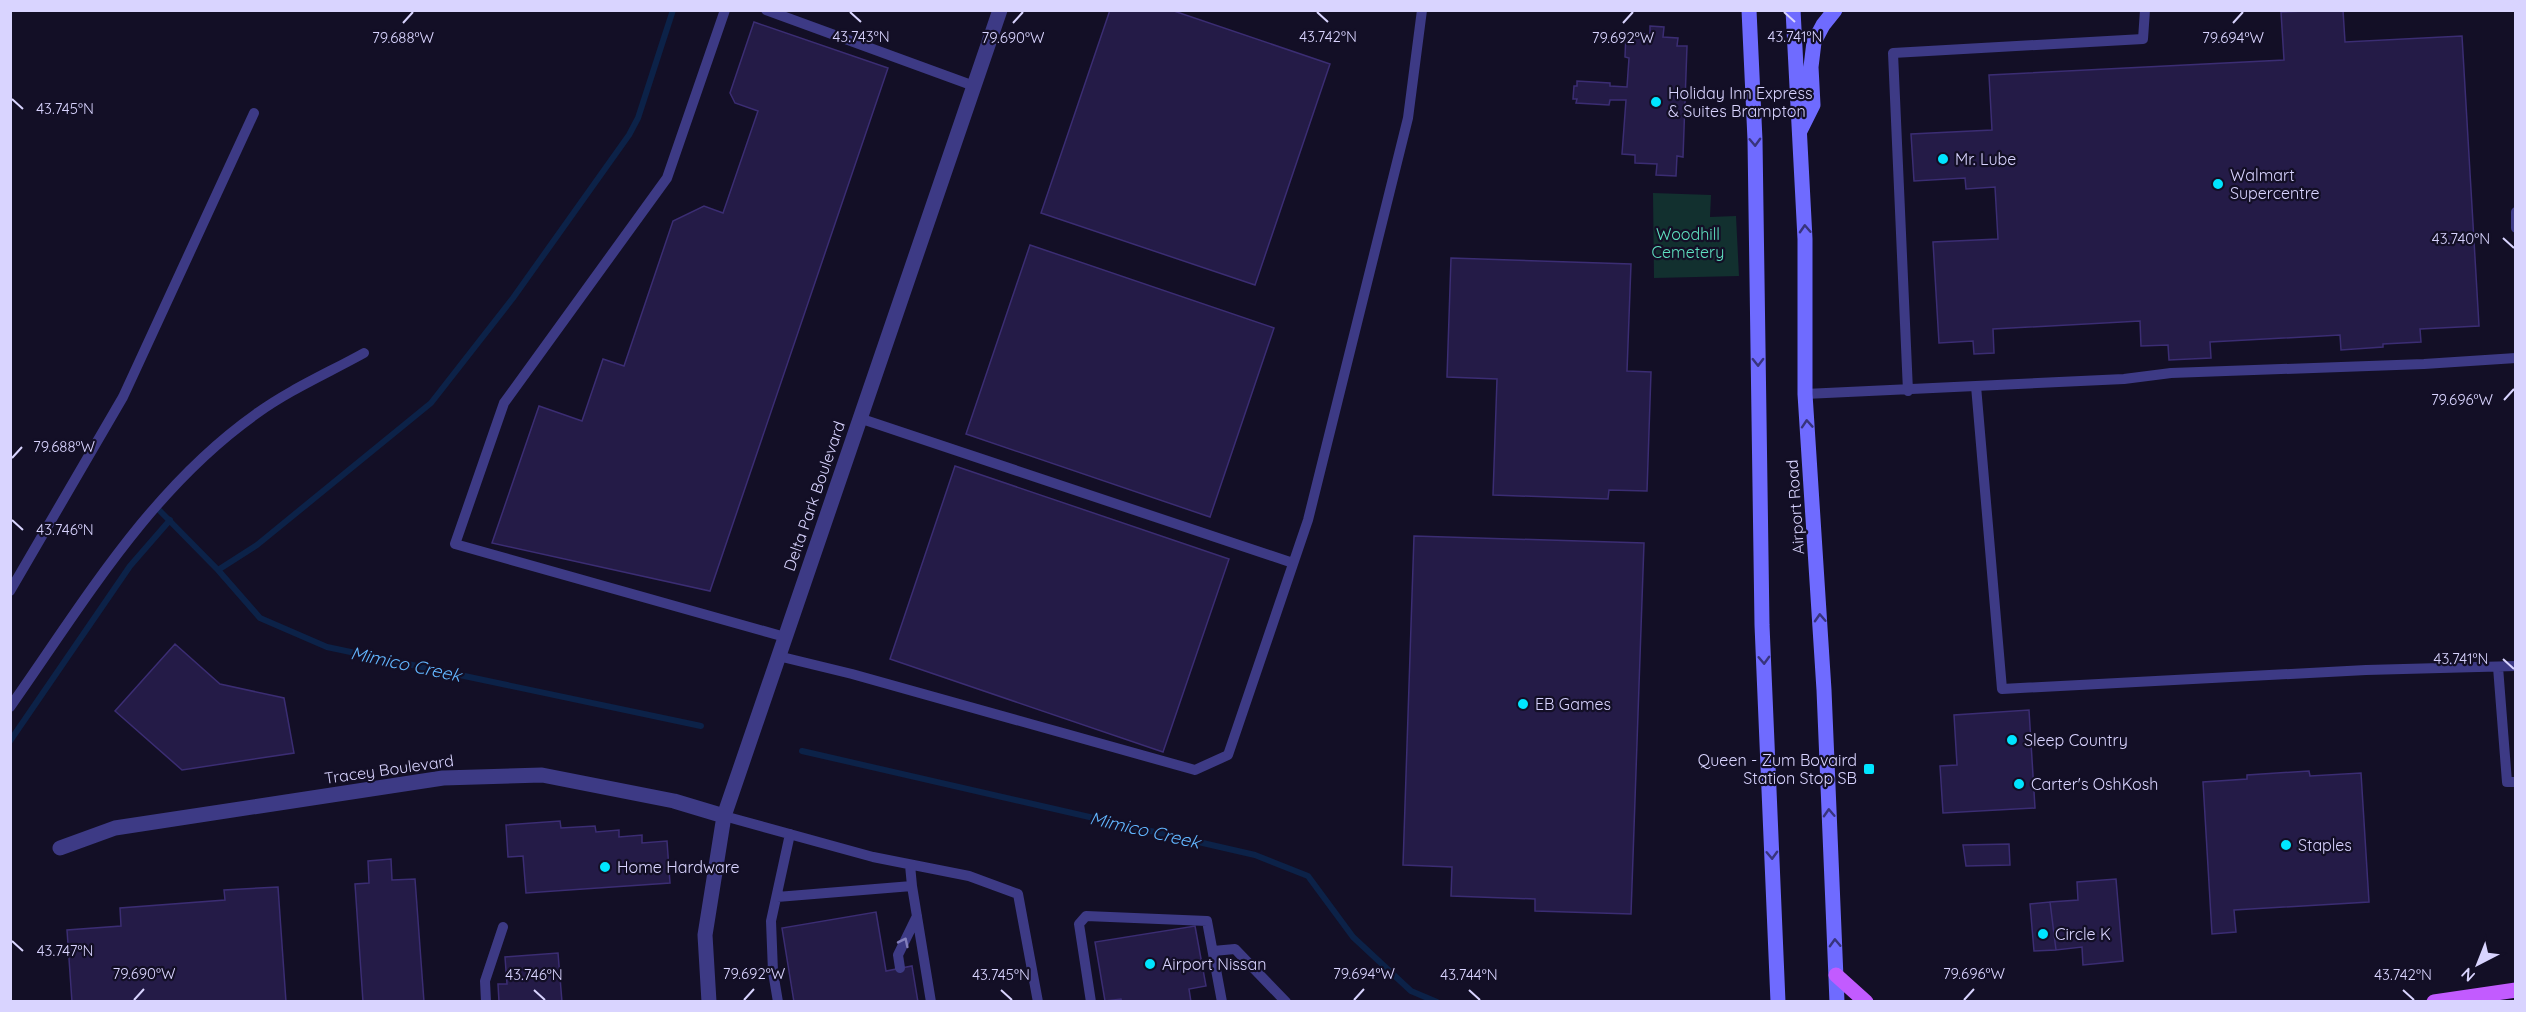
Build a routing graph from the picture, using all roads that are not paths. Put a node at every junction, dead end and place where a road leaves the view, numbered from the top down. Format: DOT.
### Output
graph roads {
  1 [pos="725,10"];
  2 [pos="766,10"];
  3 [pos="1000,10"];
  4 [pos="1422,10"];
  5 [pos="1749,10"];
  6 [pos="1793,10"];
  7 [pos="1835,10"];
  8 [pos="2145,10"];
  9 [pos="974,86"];
  10 [pos="254,113"];
  11 [pos="1800,131"];
  12 [pos="2516,212"];
  13 [pos="2516,228"];
  14 [pos="363,352"];
  15 [pos="2516,358"];
  16 [pos="1976,386"];
  17 [pos="1908,391"];
  18 [pos="1805,394"];
  19 [pos="859,418"];
  20 [pos="1293,563"];
  21 [pos="10,591"];
  22 [pos="785,637"];
  23 [pos="778,656"];
  24 [pos="2516,666"];
  25 [pos="2498,667"];
  26 [pos="10,706"];
  27 [pos="2516,782"];
  28 [pos="724,816"];
  29 [pos="790,834"];
  30 [pos="60,848"];
  31 [pos="910,865"];
  32 [pos="912,886"];
  33 [pos="777,897"];
  34 [pos="917,916"];
  35 [pos="503,927"];
  36 [pos="1213,951"];
  37 [pos="900,968"];
  38 [pos="1836,975"];
  39 [pos="2516,990"];
  40 [pos="486,1002"];
  41 [pos="710,1002"];
  42 [pos="778,1002"];
  43 [pos="931,1002"];
  44 [pos="1038,1002"];
  45 [pos="1091,1002"];
  46 [pos="1222,1002"];
  47 [pos="1286,1002"];
  48 [pos="1778,1002"];
  49 [pos="1837,1002"];
  50 [pos="1866,1002"];
  51 [pos="2434,1002"];
  1 -- 22 [label="lane"];
  2 -- 9 [label="lane"];
  3 -- 9 [label="street, Delta Park Boulevard"];
  4 -- 20 [label="lane"];
  5 -- 48 [label="main road, Airport Road, one-way"];
  6 -- 11 [label="main road, Airport Road"];
  7 -- 11 [label="main road"];
  8 -- 17 [label="lane"];
  9 -- 19 [label="street, Delta Park Boulevard"];
  10 -- 21 [label="lane"];
  18 -- 11 [label="main road, Airport Road, one-way"];
  12 -- 13 [label="lane"];
  14 -- 26 [label="lane"];
  15 -- 16 [label="lane"];
  16 -- 17 [label="lane"];
  16 -- 25 [label="lane"];
  17 -- 18 [label="lane"];
  38 -- 18 [label="main road, Airport Road, one-way"];
  19 -- 20 [label="lane"];
  19 -- 22 [label="street, Delta Park Boulevard"];
  20 -- 23 [label="lane"];
  22 -- 23 [label="street, Delta Park Boulevard"];
  23 -- 28 [label="street, Delta Park Boulevard"];
  24 -- 25 [label="lane"];
  25 -- 27 [label="lane"];
  28 -- 29 [label="lane"];
  28 -- 30 [label="street, Tracey Boulevard"];
  28 -- 41 [label="street, Delta Park Boulevard"];
  29 -- 31 [label="lane"];
  29 -- 33 [label="lane"];
  31 -- 32 [label="lane"];
  31 -- 44 [label="lane"];
  32 -- 33 [label="lane"];
  32 -- 34 [label="lane"];
  33 -- 42 [label="lane"];
  37 -- 34 [label="lane, one-way"];
  34 -- 43 [label="lane"];
  35 -- 40 [label="lane"];
  36 -- 45 [label="lane"];
  36 -- 46 [label="lane"];
  36 -- 47 [label="lane"];
  38 -- 49 [label="main road, Airport Road"];
  38 -- 50 [label="main road"];
  39 -- 51 [label="main road"];
}
